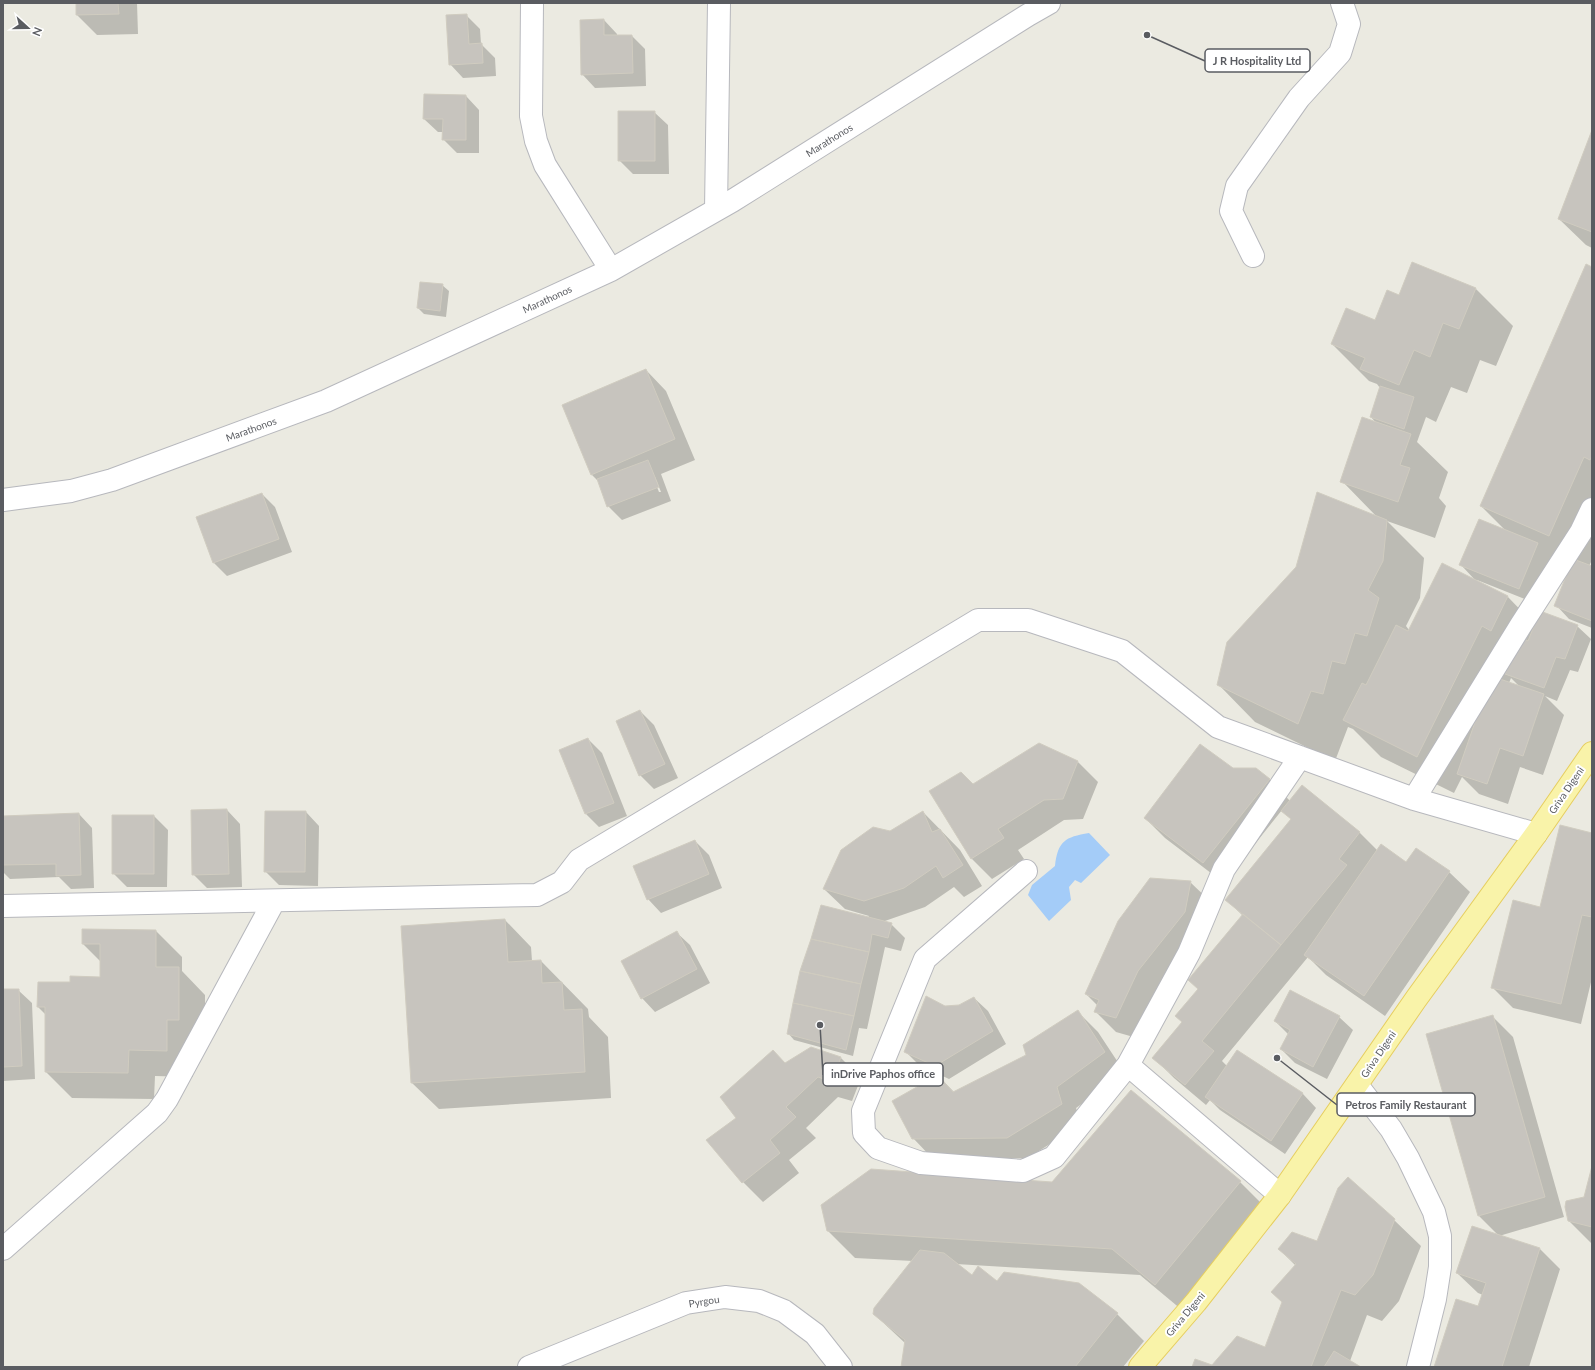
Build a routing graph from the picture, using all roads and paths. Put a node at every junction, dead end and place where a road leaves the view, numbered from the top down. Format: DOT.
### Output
graph roads {
  1 [pos="532,3"];
  2 [pos="719,3"];
  3 [pos="1049,3"];
  4 [pos="1342,3"];
  5 [pos="1025,9"];
  6 [pos="716,210"];
  7 [pos="1253,256"];
  8 [pos="611,270"];
  9 [pos="3,500"];
  10 [pos="1592,510"];
  11 [pos="1300,757"];
  12 [pos="1588,764"];
  13 [pos="1414,799"];
  14 [pos="1536,834"];
  15 [pos="1026,871"];
  16 [pos="274,901"];
  17 [pos="3,906"];
  18 [pos="1128,1065"];
  19 [pos="1357,1085"];
  20 [pos="1280,1195"];
  21 [pos="3,1249"];
  22 [pos="529,1367"];
  23 [pos="841,1367"];
  24 [pos="1140,1367"];
  25 [pos="1418,1367"];
  1 -- 8 [label="street"];
  2 -- 6 [label="street"];
  3 -- 5 [label="street, Marathonos"];
  4 -- 7 [label="street"];
  5 -- 6 [label="street, Marathonos"];
  6 -- 8 [label="street, Marathonos"];
  8 -- 9 [label="street, Marathonos"];
  10 -- 13 [label="street"];
  11 -- 13 [label="street"];
  11 -- 16 [label="street"];
  11 -- 18 [label="street"];
  12 -- 14 [label="main road, Griva Digeni"];
  13 -- 14 [label="street"];
  14 -- 19 [label="main road, Griva Digeni"];
  15 -- 18 [label="street"];
  16 -- 17 [label="street"];
  16 -- 21 [label="street"];
  18 -- 20 [label="street"];
  19 -- 20 [label="main road, Griva Digeni"];
  19 -- 25 [label="street"];
  20 -- 24 [label="main road, Griva Digeni"];
  22 -- 23 [label="street, Pyrgou"];
}
